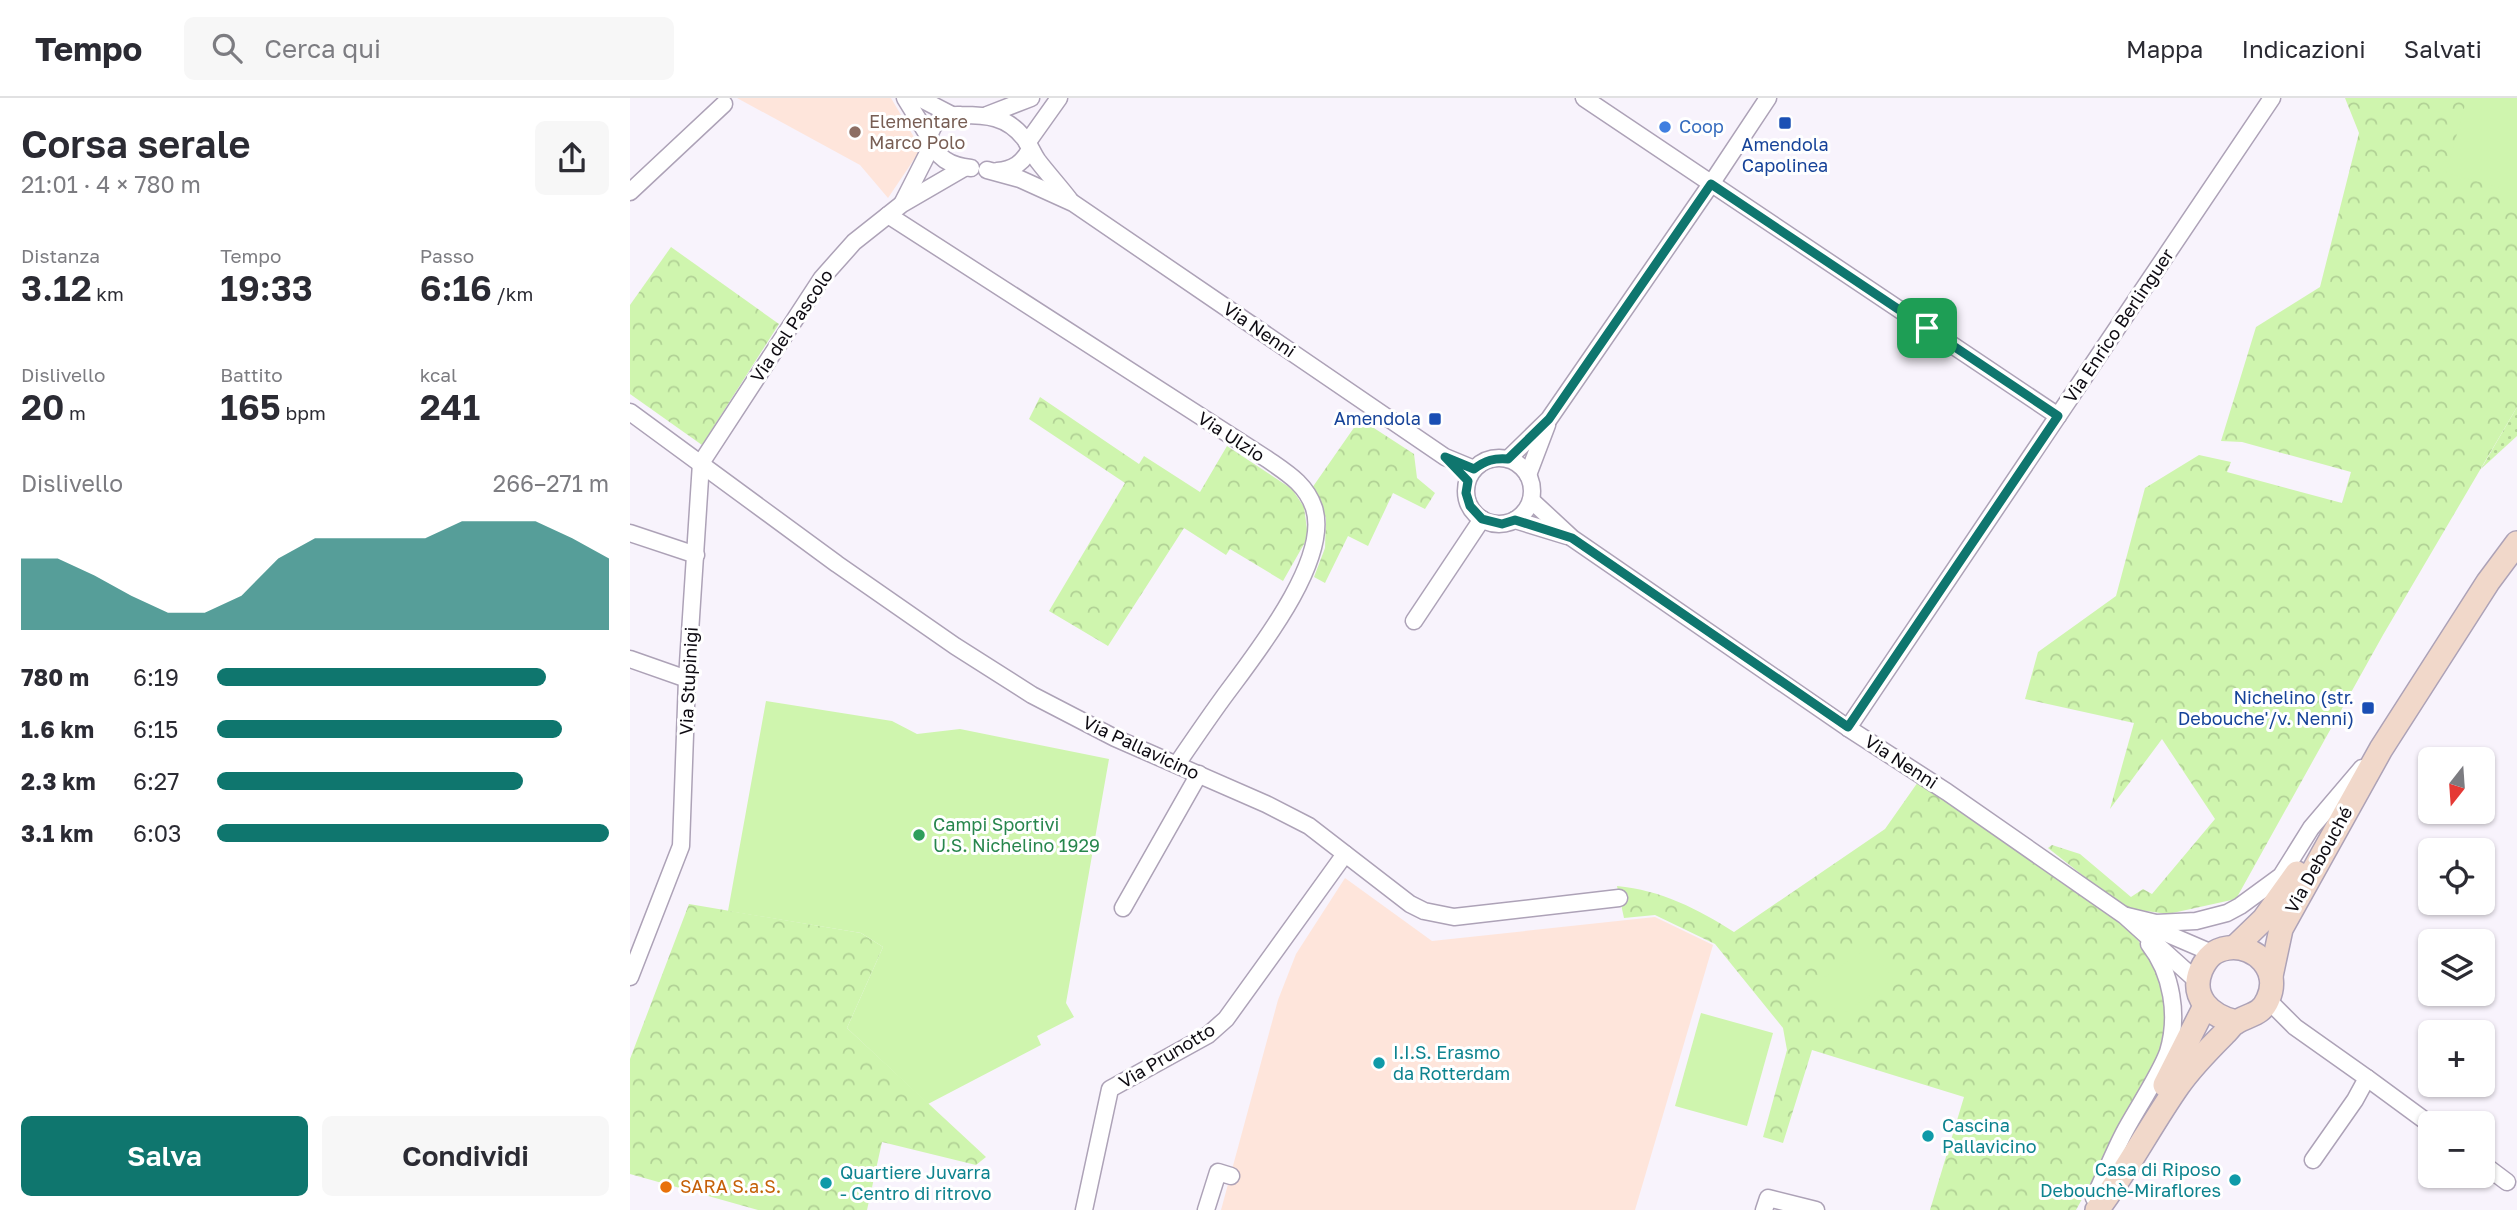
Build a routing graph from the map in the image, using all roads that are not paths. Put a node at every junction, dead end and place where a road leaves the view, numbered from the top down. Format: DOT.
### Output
graph roads {
  1 [pos="905,98"];
  2 [pos="919,98"];
  3 [pos="1031,98"];
  4 [pos="1059,98"];
  5 [pos="1584,98"];
  6 [pos="1768,98"];
  7 [pos="2272,98"];
  8 [pos="724,104"];
  9 [pos="950,114"];
  10 [pos="987,115"];
  11 [pos="930,141"];
  12 [pos="1029,146"];
  13 [pos="964,167"];
  14 [pos="987,170"];
  15 [pos="1711,184"];
  16 [pos="630,192"];
  17 [pos="1073,203"];
  18 [pos="902,204"];
  19 [pos="888,215"];
  20 [pos="630,412"];
  21 [pos="2058,416"];
  22 [pos="1549,419"];
  23 [pos="1508,459"];
  24 [pos="701,463"];
  25 [pos="1471,475"];
  26 [pos="1528,475"];
  27 [pos="1531,500"];
  28 [pos="1482,519"];
  29 [pos="1515,520"];
  30 [pos="630,533"];
  31 [pos="1572,538"];
  32 [pos="2517,543"];
  33 [pos="696,555"];
  34 [pos="1415,621"];
  35 [pos="630,659"];
  36 [pos="687,680"];
  37 [pos="1848,727"];
  38 [pos="2376,754"];
  39 [pos="1177,764"];
  40 [pos="1199,774"];
  41 [pos="1345,854"];
  42 [pos="1619,898"];
  43 [pos="1123,908"];
  44 [pos="2124,916"];
  45 [pos="2235,947"];
  46 [pos="2212,953"];
  47 [pos="2271,976"];
  48 [pos="630,977"];
  49 [pos="2197,981"];
  50 [pos="2205,1006"];
  51 [pos="2253,1012"];
  52 [pos="2367,1078"];
  53 [pos="2418,1115"];
  54 [pos="2313,1160"];
  55 [pos="2495,1173"];
  56 [pos="1231,1176"];
  57 [pos="2507,1182"];
  58 [pos="1766,1204"];
  59 [pos="2093,1206"];
  60 [pos="1084,1210"];
  61 [pos="1206,1210"];
  62 [pos="1816,1210"];
  1 -- 11 [label="street"];
  2 -- 9 [label="street"];
  3 -- 10 [label="street"];
  4 -- 12 [label="street"];
  5 -- 15 [label="street"];
  6 -- 15 [label="street"];
  7 -- 21 [label="street, Via Enrico Berlinguer"];
  8 -- 16 [label="street"];
  9 -- 10 [label="street"];
  9 -- 11 [label="street"];
  10 -- 12 [label="street"];
  11 -- 13 [label="street"];
  11 -- 18 [label="street, Via del Pascolo"];
  12 -- 14 [label="street"];
  12 -- 17 [label="street, Via Nenni"];
  13 -- 14 [label="street"];
  13 -- 18 [label="street, Via del Pascolo"];
  14 -- 17 [label="street, Via Nenni"];
  15 -- 21 [label="street"];
  15 -- 22 [label="street"];
  17 -- 25 [label="street, Via Nenni"];
  18 -- 19 [label="street, Via del Pascolo"];
  19 -- 24 [label="street, Via del Pascolo"];
  19 -- 39 [label="street, Via Ulzio"];
  20 -- 24 [label="street"];
  21 -- 37 [label="street, Via Enrico Berlinguer"];
  22 -- 23 [label="street"];
  22 -- 26 [label="street"];
  23 -- 25 [label="street"];
  23 -- 26 [label="street"];
  24 -- 33 [label="street, Via Stupinigi"];
  24 -- 39 [label="street, Via Pallavicino"];
  25 -- 28 [label="street"];
  26 -- 27 [label="street"];
  27 -- 29 [label="street"];
  27 -- 31 [label="street, Via Nenni"];
  28 -- 29 [label="street"];
  28 -- 34 [label="street"];
  29 -- 31 [label="street, Via Nenni"];
  30 -- 33 [label="street"];
  31 -- 37 [label="street, Via Nenni"];
  32 -- 38 [label="main road, Via Debouché"];
  33 -- 36 [label="street, Via Stupinigi"];
  35 -- 36 [label="street"];
  36 -- 48 [label="street, Via Stupinigi"];
  37 -- 44 [label="street, Via Nenni"];
  38 -- 44 [label="street, Via Nenni"];
  38 -- 45 [label="main road, Via Debouché"];
  38 -- 47 [label="main road, Via Debouché"];
  39 -- 40 [label="street, Via Pallavicino"];
  40 -- 41 [label="street, Via Pallavicino"];
  40 -- 43 [label="street"];
  41 -- 42 [label="street, Via Pallavicino"];
  41 -- 60 [label="street, Via Prunotto"];
  44 -- 46 [label="street, Via Nenni"];
  44 -- 49 [label="street, Via Nenni"];
  44 -- 59 [label="street, Via Nenni"];
  45 -- 46 [label="main road, Via Debouché"];
  45 -- 47 [label="main road"];
  46 -- 49 [label="main road"];
  47 -- 51 [label="main road, Via Debouché"];
  49 -- 50 [label="main road"];
  50 -- 51 [label="main road"];
  50 -- 59 [label="main road"];
  51 -- 52 [label="street"];
  51 -- 59 [label="main road"];
  52 -- 53 [label="street"];
  52 -- 54 [label="street"];
  55 -- 57 [label="street"];
  56 -- 61 [label="street"];
  58 -- 62 [label="street"];
}
